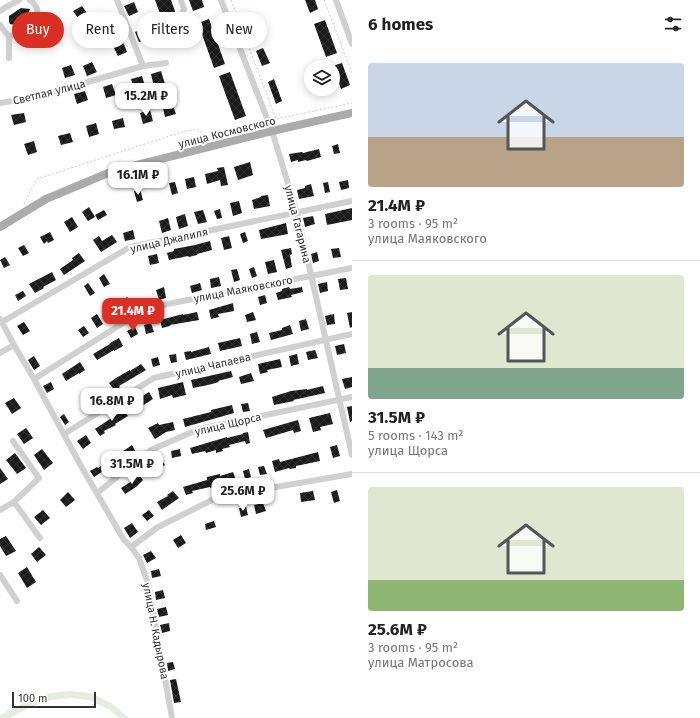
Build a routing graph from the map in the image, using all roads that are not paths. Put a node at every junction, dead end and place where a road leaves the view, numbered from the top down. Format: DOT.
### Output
graph roads {
  1 [pos="19,0"];
  2 [pos="30,0"];
  3 [pos="117,0"];
  4 [pos="181,0"];
  5 [pos="221,0"];
  6 [pos="336,0"];
  7 [pos="0,11"];
  8 [pos="182,12"];
  9 [pos="0,25"];
  10 [pos="9,37"];
  11 [pos="352,44"];
  12 [pos="9,58"];
  13 [pos="166,63"];
  14 [pos="143,66"];
  15 [pos="0,103"];
  16 [pos="352,113"];
  17 [pos="272,131"];
  18 [pos="352,201"];
  19 [pos="297,213"];
  20 [pos="0,227"];
  21 [pos="352,268"];
  22 [pos="311,276"];
  23 [pos="1,321"];
  24 [pos="352,334"];
  25 [pos="325,340"];
  26 [pos="14,345"];
  27 [pos="0,353"];
  28 [pos="34,379"];
  29 [pos="352,397"];
  30 [pos="339,399"];
  31 [pos="64,434"];
  32 [pos="13,441"];
  33 [pos="352,455"];
  34 [pos="352,474"];
  35 [pos="97,493"];
  36 [pos="14,502"];
  37 [pos="0,510"];
  38 [pos="40,538"];
  39 [pos="131,547"];
  40 [pos="0,574"];
  41 [pos="3,585"];
  42 [pos="17,601"];
  43 [pos="172,718"];
  1 -- 7 [label="street"];
  2 -- 10 [label="street"];
  3 -- 14 [label="street"];
  4 -- 8 [label="street"];
  5 -- 17 [label="street, улица Гагарина"];
  6 -- 11 [label="street"];
  9 -- 10 [label="street"];
  10 -- 12 [label="street"];
  13 -- 14 [label="street, Светлая улица"];
  14 -- 15 [label="street, Светлая улица"];
  16 -- 17 [label="main road, улица Космовского"];
  17 -- 19 [label="street, улица Гагарина"];
  17 -- 20 [label="main road, улица Космовского"];
  18 -- 19 [label="street, улица Джалиля"];
  19 -- 22 [label="street, улица Гагарина"];
  19 -- 23 [label="street, улица Джалиля"];
  21 -- 22 [label="street, улица Маяковского"];
  22 -- 25 [label="street, улица Гагарина"];
  22 -- 28 [label="street, улица Маяковского"];
  23 -- 26 [label="street, улица Н. Кадырова"];
  24 -- 25 [label="street, улица Чапаева"];
  25 -- 30 [label="street, улица Гагарина"];
  25 -- 31 [label="street, улица Чапаева"];
  26 -- 27 [label="street"];
  26 -- 28 [label="street, улица Н. Кадырова"];
  28 -- 31 [label="street, улица Н. Кадырова"];
  29 -- 30 [label="street, улица Щорса"];
  30 -- 33 [label="street, улица Гагарина"];
  30 -- 35 [label="street, улица Щорса"];
  31 -- 35 [label="street, улица Н. Кадырова"];
  32 -- 36 [label="street"];
  34 -- 39 [label="street"];
  35 -- 39 [label="street, улица Н. Кадырова"];
  36 -- 37 [label="street"];
  36 -- 38 [label="street"];
  39 -- 43 [label="street, улица Н. Кадырова"];
  40 -- 41 [label="street"];
  41 -- 42 [label="street"];
}
